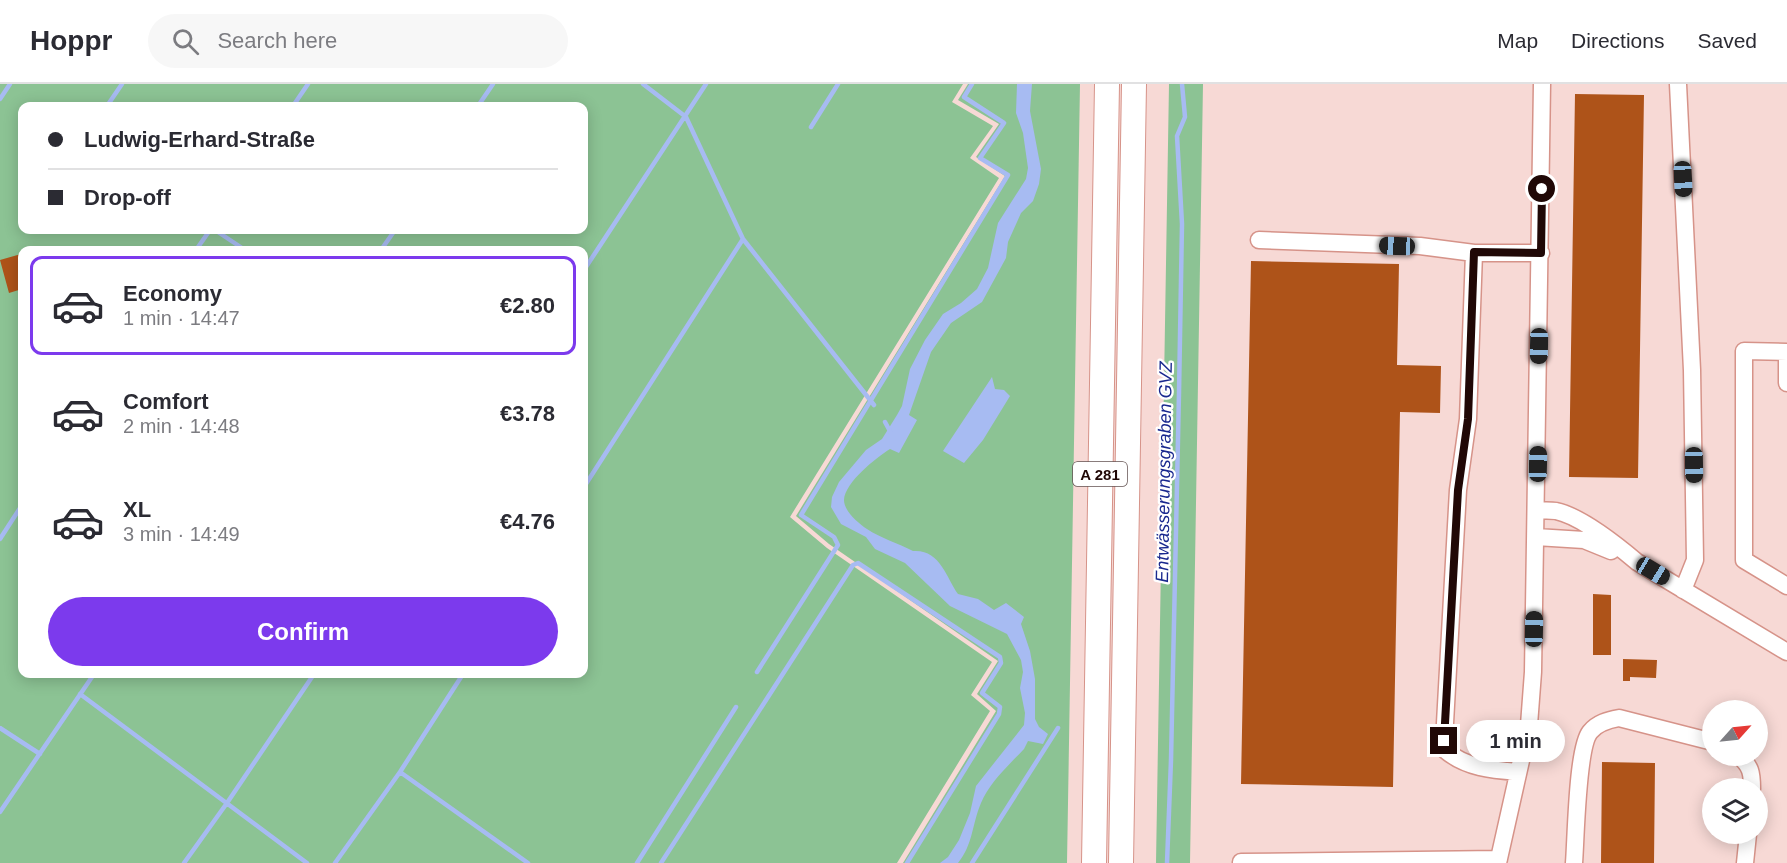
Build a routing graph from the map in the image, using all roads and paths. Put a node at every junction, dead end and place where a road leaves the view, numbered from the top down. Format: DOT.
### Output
graph roads {
  1 [pos="1107,84"];
  2 [pos="1134,84"];
  3 [pos="1542,84"];
  4 [pos="1678,84"];
  5 [pos="1259,240"];
  6 [pos="1474,252"];
  7 [pos="1541,253"];
  8 [pos="1787,383"];
  9 [pos="1537,510"];
  10 [pos="1536,537"];
  11 [pos="1637,562"];
  12 [pos="1787,586"];
  13 [pos="1683,590"];
  14 [pos="1787,652"];
  15 [pos="1702,739"];
  16 [pos="1518,772"];
  17 [pos="1747,844"];
  18 [pos="1498,861"];
  19 [pos="1241,862"];
  20 [pos="1094,863"];
  21 [pos="1121,863"];
  22 [pos="1574,863"];
  23 [pos="1745,863"];
  1 -- 20 [label="highway, A 281"];
  2 -- 21 [label="highway, A 281"];
  3 -- 7 [label="street"];
  4 -- 13 [label="street"];
  5 -- 6 [label="street"];
  6 -- 7 [label="street"];
  6 -- 16 [label="street"];
  7 -- 9 [label="street"];
  8 -- 12 [label="street"];
  9 -- 10 [label="street"];
  9 -- 11 [label="street"];
  10 -- 11 [label="street"];
  10 -- 16 [label="street"];
  11 -- 13 [label="street"];
  13 -- 14 [label="street"];
  15 -- 22 [label="street"];
  16 -- 18 [label="street"];
  17 -- 23 [label="street"];
  18 -- 19 [label="street"];
}
